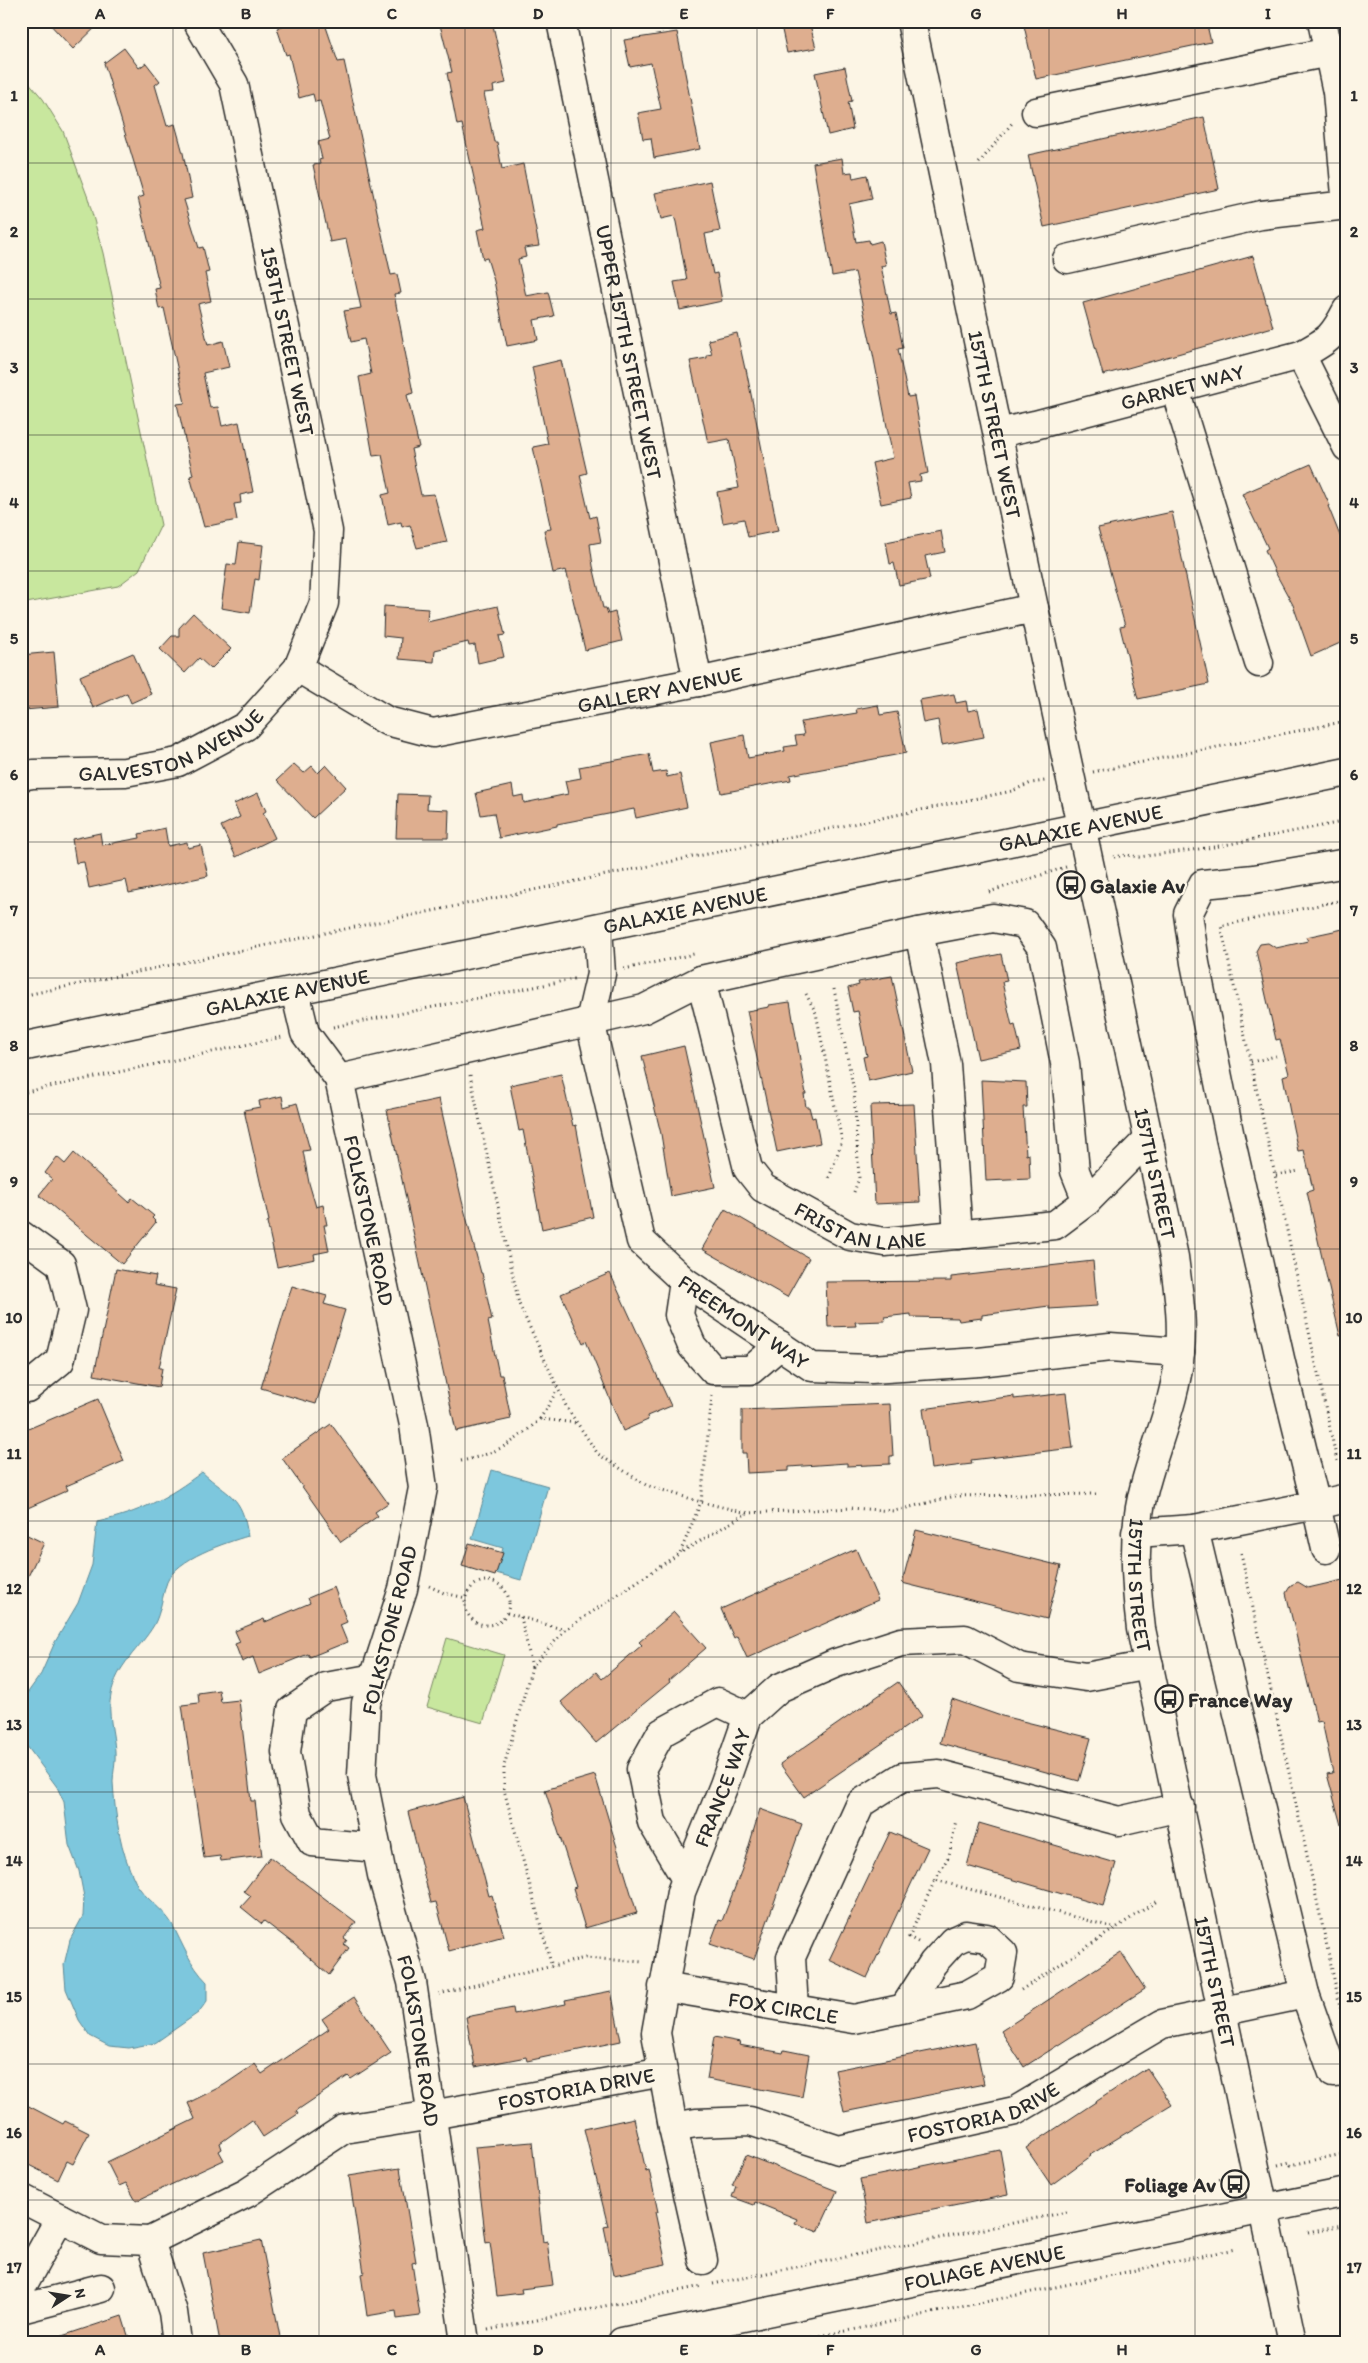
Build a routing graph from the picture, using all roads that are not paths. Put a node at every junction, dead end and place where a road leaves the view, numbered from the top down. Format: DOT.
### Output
graph roads {
  1 [pos="198,21"];
  2 [pos="561,21"];
  3 [pos="911,21"];
  4 [pos="1322,21"];
  5 [pos="1329,52"];
  6 [pos="1036,112"];
  7 [pos="1347,206"];
  8 [pos="1067,259"];
  9 [pos="1347,310"];
  10 [pos="1301,355"];
  11 [pos="1175,389"];
  12 [pos="998,433"];
  13 [pos="1347,447"];
  14 [pos="1034,608"];
  15 [pos="1259,663"];
  16 [pos="298,668"];
  17 [pos="698,682"];
  18 [pos="1347,772"];
  19 [pos="21,776"];
  20 [pos="1081,827"];
  21 [pos="1347,863"];
  22 [pos="598,928"];
  23 [pos="919,932"];
  24 [pos="701,980"];
  25 [pos="295,991"];
  26 [pos="590,1021"];
  27 [pos="21,1047"];
  28 [pos="339,1079"];
  29 [pos="1148,1139"];
  30 [pos="1087,1201"];
  31 [pos="21,1235"];
  32 [pos="958,1235"];
  33 [pos="684,1281"];
  34 [pos="780,1345"];
  35 [pos="1180,1352"];
  36 [pos="21,1388"];
  37 [pos="1347,1498"];
  38 [pos="1316,1505"];
  39 [pos="1194,1529"];
  40 [pos="1136,1533"];
  41 [pos="1326,1549"];
  42 [pos="1149,1665"];
  43 [pos="374,1678"];
  44 [pos="748,1716"];
  45 [pos="1180,1807"];
  46 [pos="377,1848"];
  47 [pos="686,1879"];
  48 [pos="665,1976"];
  49 [pos="1305,1994"];
  50 [pos="904,2008"];
  51 [pos="794,2009"];
  52 [pos="1224,2012"];
  53 [pos="663,2072"];
  54 [pos="1347,2072"];
  55 [pos="432,2115"];
  56 [pos="673,2127"];
  57 [pos="1347,2192"];
  58 [pos="21,2198"];
  59 [pos="1265,2209"];
  60 [pos="60,2218"];
  61 [pos="150,2241"];
  62 [pos="703,2260"];
  63 [pos="21,2288"];
  64 [pos="101,2288"];
  65 [pos="21,2309"];
  66 [pos="465,2338"];
  67 [pos="177,2342"];
  68 [pos="622,2342"];
  69 [pos="1292,2342"];
  1 -- 16 [label="street, 158TH STREET WEST"];
  2 -- 17 [label="street, UPPER 157TH STREET WEST"];
  3 -- 12 [label="street, 157TH STREET WEST"];
  4 -- 5 [label="street"];
  5 -- 6 [label="street"];
  5 -- 7 [label="street"];
  7 -- 8 [label="street"];
  9 -- 10 [label="street, GARNET WAY"];
  10 -- 11 [label="street, GARNET WAY"];
  10 -- 13 [label="street"];
  11 -- 12 [label="street, GARNET WAY"];
  11 -- 15 [label="street"];
  12 -- 14 [label="street, 157TH STREET WEST"];
  14 -- 17 [label="street, GALLERY AVENUE"];
  14 -- 20 [label="street, 157TH STREET WEST"];
  16 -- 17 [label="street, GALLERY AVENUE"];
  16 -- 19 [label="street, GALVESTON AVENUE"];
  18 -- 20 [label="street, GALAXIE AVENUE"];
  20 -- 22 [label="street, GALAXIE AVENUE"];
  20 -- 29 [label="street, 157TH STREET"];
  21 -- 38 [label="street"];
  22 -- 25 [label="street, GALAXIE AVENUE"];
  22 -- 26 [label="street, FREEMONT WAY"];
  23 -- 24 [label="street"];
  23 -- 30 [label="street"];
  23 -- 32 [label="street"];
  24 -- 26 [label="street"];
  24 -- 32 [label="street, FRISTAN LANE"];
  25 -- 27 [label="street, GALAXIE AVENUE"];
  25 -- 28 [label="street, FOLKSTONE ROAD"];
  26 -- 28 [label="street"];
  26 -- 33 [label="street, FREEMONT WAY"];
  28 -- 43 [label="street, FOLKSTONE ROAD"];
  29 -- 30 [label="street, FRISTAN LANE"];
  29 -- 35 [label="street, 157TH STREET"];
  30 -- 32 [label="street, FRISTAN LANE"];
  31 -- 36 [label="street"];
  33 -- 34 [label="street, FREEMONT WAY"];
  33 -- 34 [label="street"];
  34 -- 35 [label="street, FREEMONT WAY"];
  35 -- 40 [label="street, 157TH STREET"];
  37 -- 38 [label="street"];
  38 -- 39 [label="street"];
  38 -- 41 [label="street"];
  39 -- 40 [label="street"];
  39 -- 49 [label="street"];
  40 -- 42 [label="street, 157TH STREET"];
  42 -- 44 [label="street, FRANCE WAY"];
  42 -- 45 [label="street, 157TH STREET"];
  43 -- 46 [label="street, FOLKSTONE ROAD"];
  43 -- 46 [label="street"];
  44 -- 47 [label="street, FRANCE WAY"];
  44 -- 47 [label="street"];
  45 -- 51 [label="street"];
  45 -- 52 [label="street, 157TH STREET"];
  46 -- 55 [label="street, FOLKSTONE ROAD"];
  47 -- 48 [label="street, FRANCE WAY"];
  48 -- 51 [label="street, FOX CIRCLE"];
  48 -- 53 [label="street, FRANCE WAY"];
  49 -- 52 [label="street, FOSTORIA DRIVE"];
  49 -- 54 [label="street"];
  50 -- 51 [label="street, FOX CIRCLE"];
  52 -- 56 [label="street, FOSTORIA DRIVE"];
  52 -- 59 [label="street, 157TH STREET"];
  53 -- 55 [label="street, FOSTORIA DRIVE"];
  53 -- 56 [label="street, FOSTORIA DRIVE"];
  55 -- 61 [label="street, FOSTORIA DRIVE"];
  55 -- 66 [label="street, FOLKSTONE ROAD"];
  56 -- 62 [label="street"];
  57 -- 59 [label="street, FOLIAGE AVENUE"];
  58 -- 60 [label="street"];
  59 -- 68 [label="street, FOLIAGE AVENUE"];
  59 -- 69 [label="street, 157TH STREET"];
  60 -- 61 [label="street"];
  60 -- 63 [label="street"];
  61 -- 67 [label="street"];
  64 -- 65 [label="street"];
}
